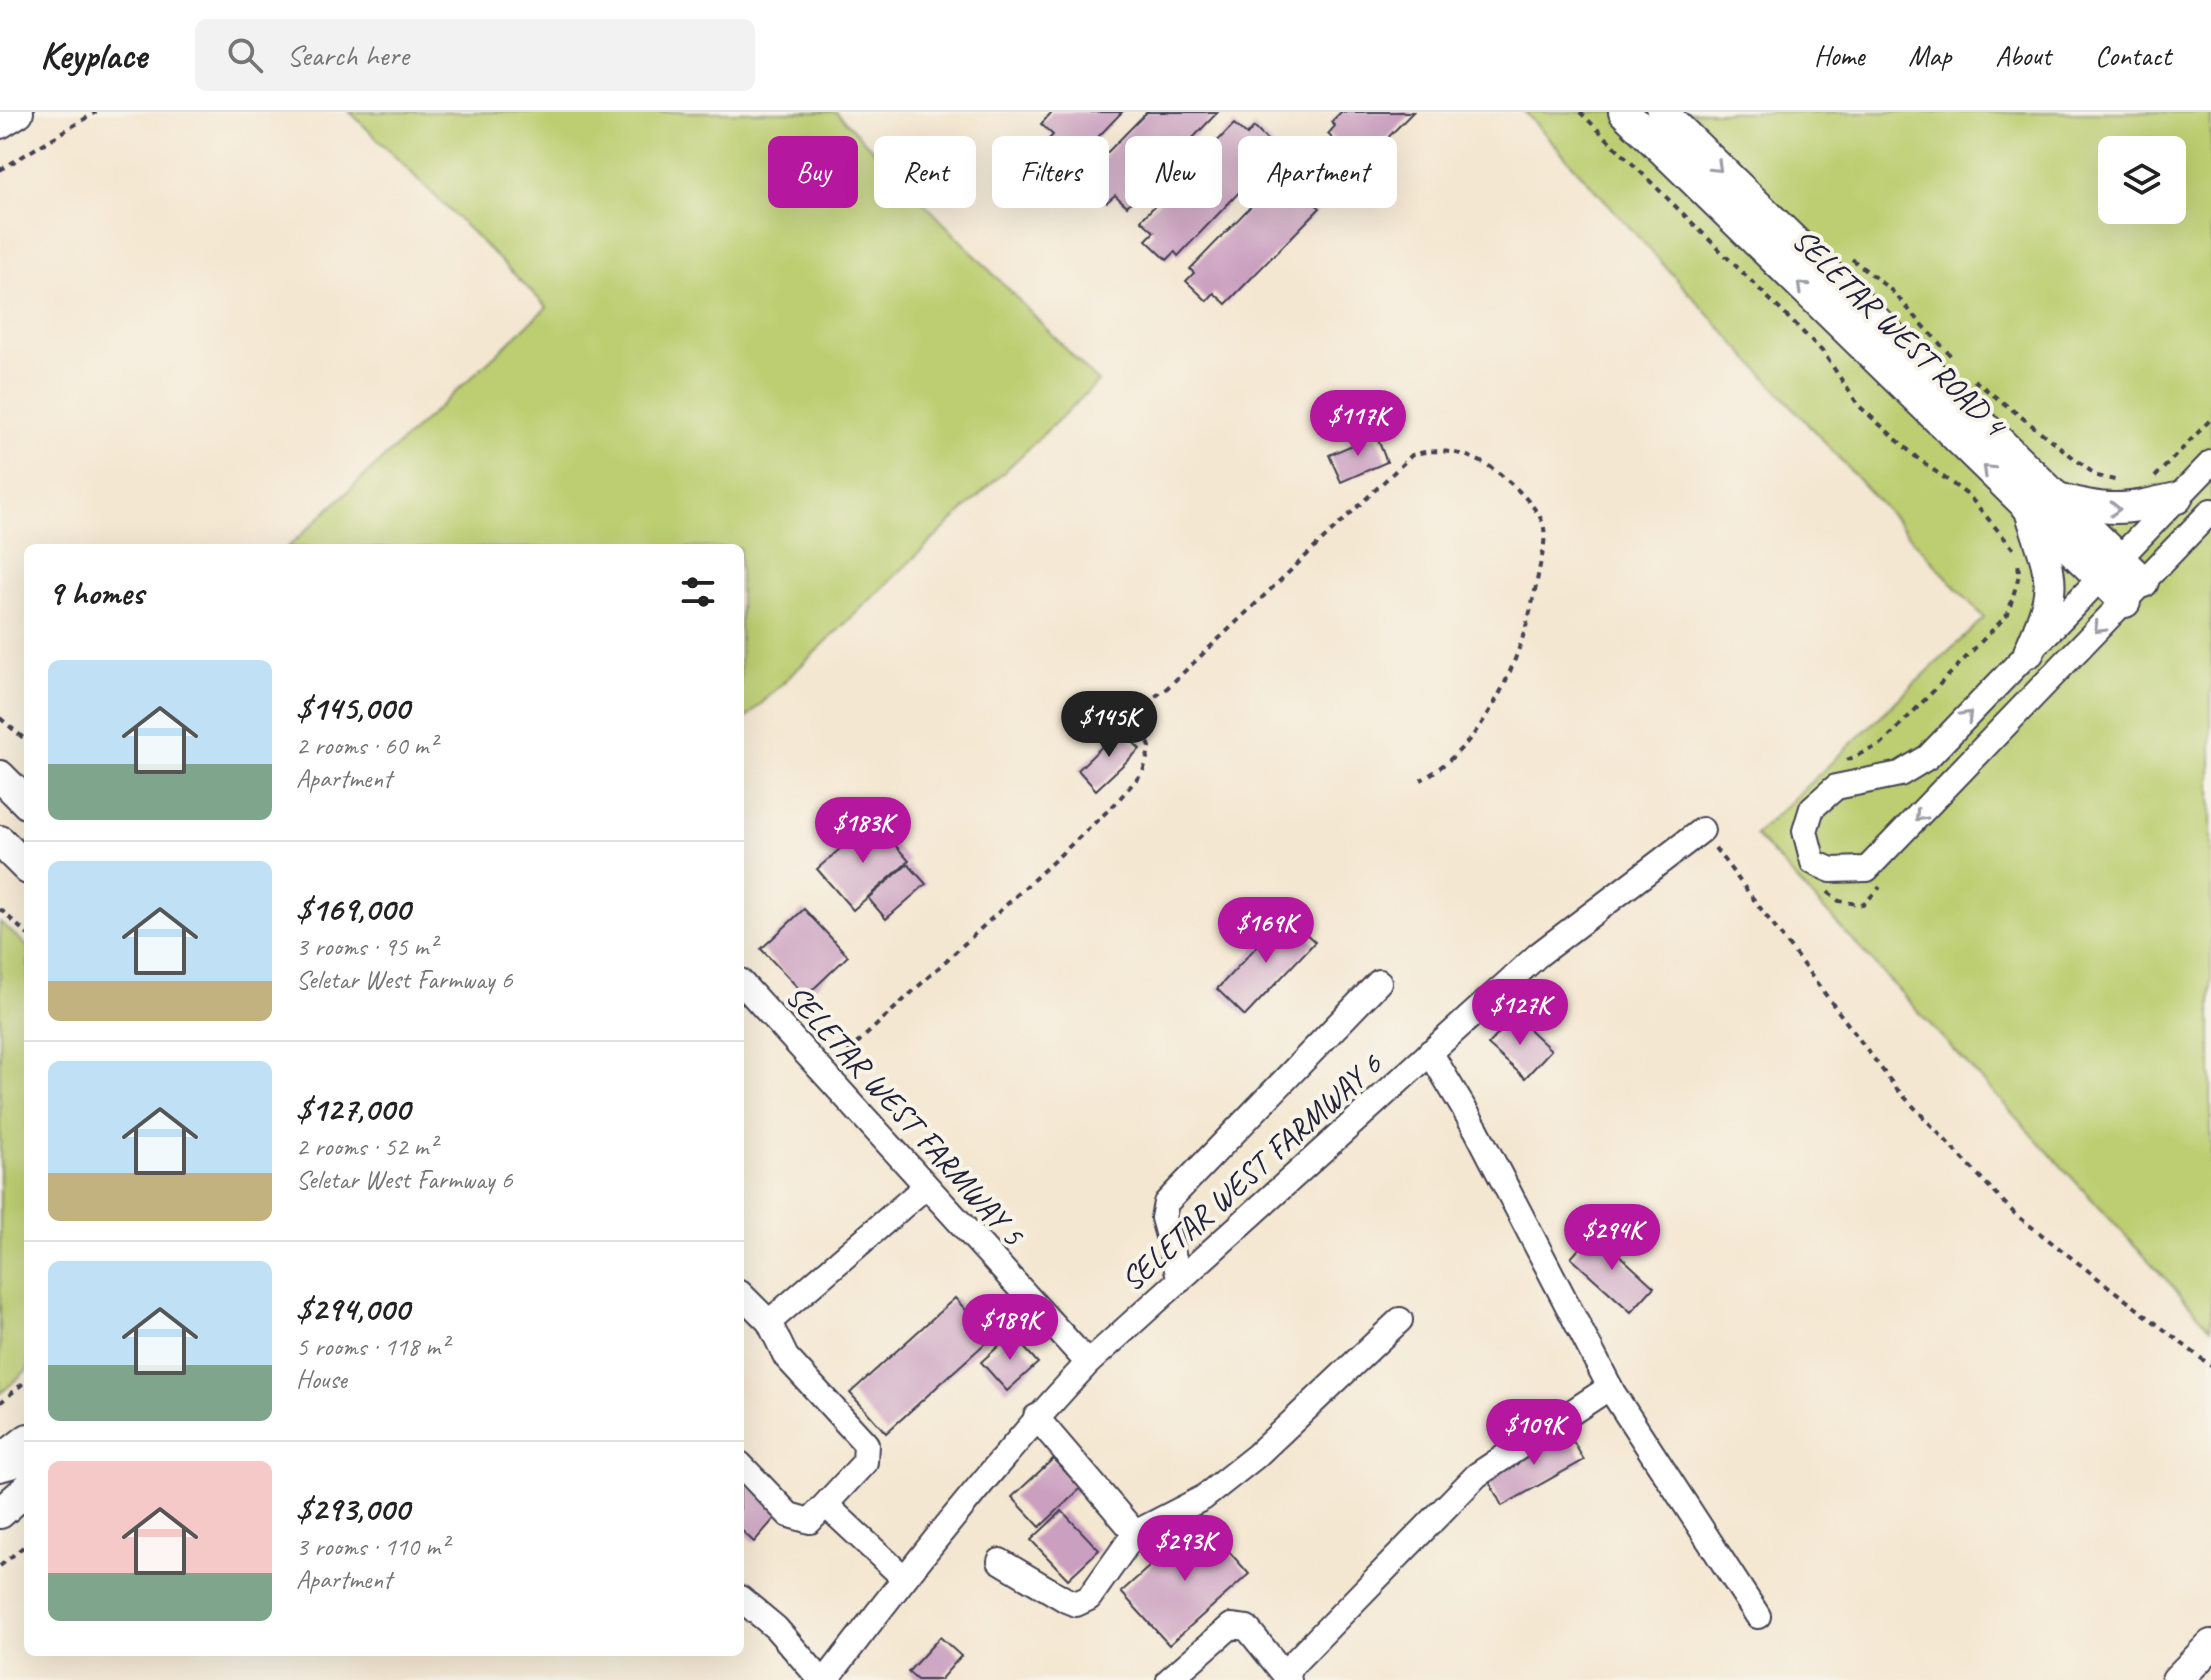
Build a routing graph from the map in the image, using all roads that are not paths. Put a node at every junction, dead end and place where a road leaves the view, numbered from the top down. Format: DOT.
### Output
graph roads {
  1 [pos="18,112"];
  2 [pos="1624,112"];
  3 [pos="1662,112"];
  4 [pos="0,123"];
  5 [pos="2211,463"];
  6 [pos="2177,498"];
  7 [pos="2041,503"];
  8 [pos="2211,511"];
  9 [pos="2109,568"];
  10 [pos="2134,592"];
  11 [pos="2029,652"];
  12 [pos="0,776"];
  13 [pos="24,800"];
  14 [pos="1702,830"];
  15 [pos="0,841"];
  16 [pos="24,865"];
  17 [pos="1379,982"];
  18 [pos="744,985"];
  19 [pos="1430,1052"];
  20 [pos="925,1187"];
  21 [pos="1180,1280"];
  22 [pos="744,1297"];
  23 [pos="1400,1320"];
  24 [pos="769,1322"];
  25 [pos="1088,1363"];
  26 [pos="1610,1387"];
  27 [pos="1036,1417"];
  28 [pos="24,1442"];
  29 [pos="0,1461"];
  30 [pos="24,1465"];
  31 [pos="744,1468"];
  32 [pos="0,1469"];
  33 [pos="24,1493"];
  34 [pos="827,1506"];
  35 [pos="10,1512"];
  36 [pos="1135,1533"];
  37 [pos="1000,1561"];
  38 [pos="904,1578"];
  39 [pos="744,1601"];
  40 [pos="1758,1616"];
  41 [pos="2211,1645"];
  42 [pos="1287,1676"];
  43 [pos="824,1680"];
  44 [pos="1169,1680"];
  45 [pos="2177,1680"];
  1 -- 4 [label="main road"];
  7 -- 2 [label="main road, SELETAR WEST ROAD 4, one-way"];
  3 -- 7 [label="main road, SELETAR WEST ROAD 4, one-way"];
  5 -- 6 [label="street"];
  7 -- 6 [label="main road, one-way"];
  6 -- 9 [label="street"];
  7 -- 9 [label="main road, SELETAR WEST ROAD 4"];
  7 -- 11 [label="main road"];
  8 -- 10 [label="street"];
  9 -- 10 [label="main road, SELETAR WEST ROAD 4"];
  9 -- 11 [label="street"];
  10 -- 11 [label="street, one-way"];
  12 -- 13 [label="main road"];
  14 -- 19 [label="street, SELETAR WEST FARMWAY 6"];
  15 -- 16 [label="main road"];
  17 -- 21 [label="street"];
  18 -- 20 [label="street, SELETAR WEST FARMWAY 5"];
  19 -- 21 [label="street, SELETAR WEST FARMWAY 6"];
  19 -- 26 [label="street"];
  20 -- 24 [label="street"];
  20 -- 25 [label="street, SELETAR WEST FARMWAY 5"];
  21 -- 25 [label="street, SELETAR WEST FARMWAY 6"];
  22 -- 24 [label="street"];
  23 -- 36 [label="street"];
  24 -- 34 [label="street"];
  25 -- 27 [label="street, SELETAR WEST FARMWAY 6"];
  26 -- 40 [label="street"];
  26 -- 42 [label="street"];
  27 -- 36 [label="street"];
  27 -- 38 [label="street, SELETAR WEST FARMWAY 6"];
  28 -- 29 [label="main road"];
  30 -- 32 [label="street"];
  31 -- 34 [label="street"];
  33 -- 35 [label="main road"];
  34 -- 38 [label="street"];
  36 -- 37 [label="street"];
  38 -- 43 [label="street, SELETAR WEST FARMWAY 6"];
  39 -- 43 [label="street"];
  41 -- 45 [label="main road"];
  42 -- 44 [label="street"];
}
